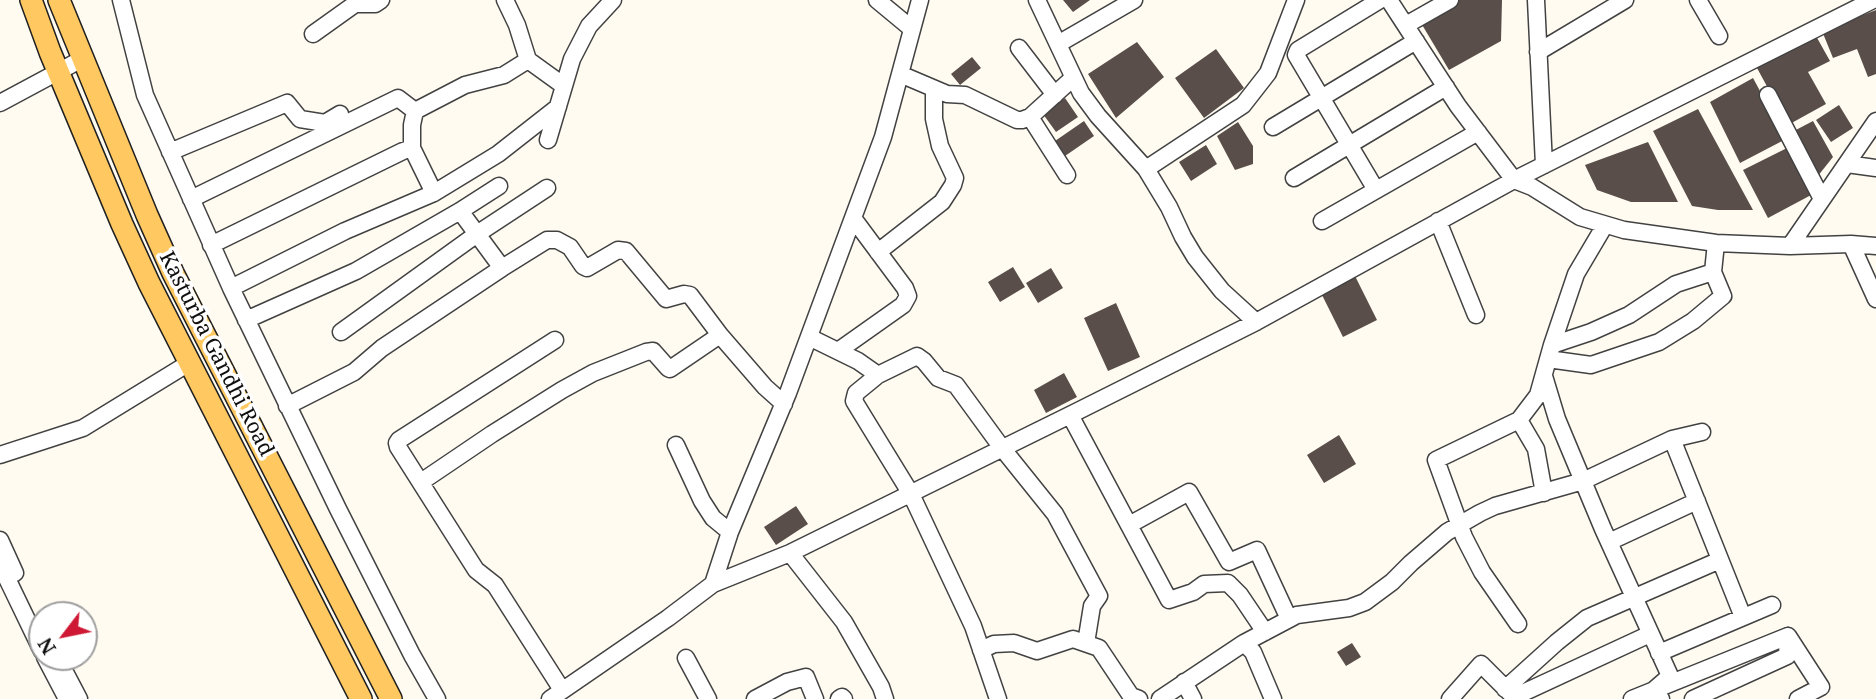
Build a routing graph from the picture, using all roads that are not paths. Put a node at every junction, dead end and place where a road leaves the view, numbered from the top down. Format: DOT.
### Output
graph roads {
  1 [pos="31,0"];
  2 [pos="59,0"];
  3 [pos="121,0"];
  4 [pos="381,0"];
  5 [pos="505,0"];
  6 [pos="614,0"];
  7 [pos="877,0"];
  8 [pos="920,0"];
  9 [pos="1037,0"];
  10 [pos="1134,0"];
  11 [pos="1296,0"];
  12 [pos="1380,0"];
  13 [pos="1390,0"];
  14 [pos="1450,0"];
  15 [pos="1536,0"];
  16 [pos="1626,0"];
  17 [pos="1698,0"];
  18 [pos="1873,0"];
  19 [pos="1406,25"];
  20 [pos="912,30"];
  21 [pos="313,34"];
  22 [pos="1718,36"];
  23 [pos="1416,41"];
  24 [pos="1058,44"];
  25 [pos="1019,48"];
  26 [pos="1538,52"];
  27 [pos="82,59"];
  28 [pos="528,60"];
  29 [pos="58,71"];
  30 [pos="900,74"];
  31 [pos="1073,79"];
  32 [pos="564,86"];
  33 [pos="1446,87"];
  34 [pos="934,89"];
  35 [pos="1055,95"];
  36 [pos="1768,95"];
  37 [pos="1321,98"];
  38 [pos="0,103"];
  39 [pos="558,107"];
  40 [pos="415,111"];
  41 [pos="1030,117"];
  42 [pos="353,121"];
  43 [pos="1876,121"];
  44 [pos="1273,127"];
  45 [pos="1478,132"];
  46 [pos="548,141"];
  47 [pos="1349,145"];
  48 [pos="412,148"];
  49 [pos="170,152"];
  50 [pos="1847,164"];
  51 [pos="1544,165"];
  52 [pos="1876,168"];
  53 [pos="1146,169"];
  54 [pos="1068,174"];
  55 [pos="1294,178"];
  56 [pos="1514,180"];
  57 [pos="499,186"];
  58 [pos="547,188"];
  59 [pos="1376,190"];
  60 [pos="433,194"];
  61 [pos="191,199"];
  62 [pos="1822,199"];
  63 [pos="460,211"];
  64 [pos="853,218"];
  65 [pos="1322,221"];
  66 [pos="1438,222"];
  67 [pos="1605,225"];
  68 [pos="477,234"];
  69 [pos="1716,243"];
  70 [pos="1851,244"];
  71 [pos="212,245"];
  72 [pos="1790,246"];
  73 [pos="1876,246"];
  74 [pos="878,252"];
  75 [pos="502,268"];
  76 [pos="1713,272"];
  77 [pos="231,288"];
  78 [pos="1876,299"];
  79 [pos="1476,315"];
  80 [pos="246,320"];
  81 [pos="1256,322"];
  82 [pos="341,332"];
  83 [pos="720,335"];
  84 [pos="809,337"];
  85 [pos="555,340"];
  86 [pos="838,351"];
  87 [pos="1550,352"];
  88 [pos="189,363"];
  89 [pos="878,375"];
  90 [pos="1544,376"];
  91 [pos="784,404"];
  92 [pos="287,406"];
  93 [pos="1070,415"];
  94 [pos="1519,420"];
  95 [pos="1702,432"];
  96 [pos="1672,439"];
  97 [pos="676,445"];
  98 [pos="1002,448"];
  99 [pos="0,455"];
  100 [pos="1583,481"];
  101 [pos="421,482"];
  102 [pos="1544,493"];
  103 [pos="911,494"];
  104 [pos="1697,501"];
  105 [pos="1460,524"];
  106 [pos="1129,525"];
  107 [pos="730,532"];
  108 [pos="0,540"];
  109 [pos="1609,542"];
  110 [pos="790,553"];
  111 [pos="1720,560"];
  112 [pos="0,564"];
  113 [pos="713,584"];
  114 [pos="1634,597"];
  115 [pos="30,601"];
  116 [pos="1772,605"];
  117 [pos="1743,617"];
  118 [pos="1289,619"];
  119 [pos="28,622"];
  120 [pos="1518,624"];
  121 [pos="1265,632"];
  122 [pos="1650,635"];
  123 [pos="1788,636"];
  124 [pos="1086,643"];
  125 [pos="1244,643"];
  126 [pos="981,650"];
  127 [pos="1659,653"];
  128 [pos="686,658"];
  129 [pos="52,671"];
  130 [pos="64,671"];
  131 [pos="1185,682"];
  132 [pos="1505,689"];
  133 [pos="556,694"];
  134 [pos="1658,694"];
  135 [pos="67,699"];
  136 [pos="79,699"];
  137 [pos="361,699"];
  138 [pos="391,699"];
  139 [pos="437,699"];
  140 [pos="708,699"];
  141 [pos="755,699"];
  142 [pos="816,699"];
  143 [pos="885,699"];
  144 [pos="998,699"];
  145 [pos="1139,699"];
  146 [pos="1160,699"];
  147 [pos="1193,699"];
  148 [pos="1273,699"];
  149 [pos="1450,699"];
  150 [pos="1632,699"];
  151 [pos="1693,699"];
  152 [pos="1798,699"];
  1 -- 29 [label="main road, Kasturba Gandhi Road"];
  2 -- 27 [label="main road, Kasturba Gandhi Road"];
  3 -- 49 [label="street"];
  4 -- 21 [label="street"];
  5 -- 28 [label="street"];
  6 -- 32 [label="street"];
  7 -- 20 [label="street"];
  8 -- 20 [label="street"];
  9 -- 24 [label="street"];
  10 -- 24 [label="street"];
  11 -- 53 [label="street"];
  12 -- 37 [label="street"];
  13 -- 19 [label="street"];
  14 -- 19 [label="street"];
  15 -- 26 [label="street"];
  16 -- 26 [label="street"];
  17 -- 22 [label="street"];
  18 -- 51 [label="street"];
  19 -- 23 [label="street"];
  20 -- 30 [label="street"];
  23 -- 33 [label="street"];
  23 -- 37 [label="street"];
  24 -- 31 [label="street"];
  25 -- 35 [label="street"];
  26 -- 51 [label="street"];
  27 -- 29 [label="street"];
  27 -- 138 [label="main road, Kasturba Gandhi Road"];
  28 -- 32 [label="street"];
  28 -- 40 [label="street"];
  29 -- 38 [label="street"];
  29 -- 88 [label="main road, Kasturba Gandhi Road"];
  30 -- 34 [label="street"];
  30 -- 64 [label="street"];
  31 -- 35 [label="street"];
  31 -- 53 [label="street"];
  32 -- 39 [label="street"];
  33 -- 45 [label="street"];
  33 -- 47 [label="street"];
  34 -- 41 [label="street"];
  34 -- 74 [label="street"];
  35 -- 41 [label="street"];
  36 -- 62 [label="street"];
  37 -- 44 [label="street"];
  37 -- 47 [label="street"];
  39 -- 46 [label="street"];
  39 -- 60 [label="street"];
  40 -- 42 [label="street"];
  40 -- 48 [label="street"];
  41 -- 54 [label="street"];
  42 -- 49 [label="street"];
  42 -- 61 [label="street"];
  43 -- 50 [label="street"];
  45 -- 56 [label="street"];
  45 -- 59 [label="street"];
  47 -- 55 [label="street"];
  47 -- 59 [label="street"];
  48 -- 60 [label="street"];
  48 -- 71 [label="street"];
  49 -- 61 [label="street"];
  50 -- 52 [label="street"];
  50 -- 62 [label="street"];
  51 -- 56 [label="street"];
  53 -- 81 [label="street"];
  56 -- 66 [label="street"];
  56 -- 67 [label="street"];
  57 -- 63 [label="street"];
  58 -- 68 [label="street"];
  59 -- 65 [label="street"];
  60 -- 77 [label="street"];
  61 -- 71 [label="street"];
  62 -- 72 [label="street"];
  63 -- 68 [label="street"];
  63 -- 80 [label="street"];
  64 -- 74 [label="street"];
  64 -- 84 [label="street"];
  66 -- 79 [label="street"];
  66 -- 81 [label="street"];
  67 -- 69 [label="street"];
  67 -- 87 [label="street"];
  68 -- 75 [label="street"];
  68 -- 82 [label="street"];
  69 -- 72 [label="street"];
  69 -- 76 [label="street"];
  70 -- 72 [label="street"];
  70 -- 73 [label="street"];
  70 -- 78 [label="street"];
  71 -- 77 [label="street"];
  74 -- 86 [label="street"];
  75 -- 83 [label="street"];
  75 -- 92 [label="street"];
  76 -- 87 [label="street"];
  76 -- 87 [label="street"];
  77 -- 80 [label="street"];
  80 -- 92 [label="street"];
  81 -- 93 [label="street"];
  83 -- 91 [label="street"];
  83 -- 101 [label="street"];
  84 -- 86 [label="street"];
  84 -- 91 [label="street"];
  85 -- 101 [label="street"];
  86 -- 89 [label="street"];
  87 -- 90 [label="street"];
  88 -- 99 [label="street"];
  88 -- 137 [label="main road, Kasturba Gandhi Road"];
  89 -- 98 [label="street"];
  89 -- 103 [label="street"];
  90 -- 94 [label="street"];
  90 -- 100 [label="street"];
  91 -- 107 [label="street"];
  92 -- 139 [label="street"];
  93 -- 98 [label="street"];
  93 -- 106 [label="street"];
  94 -- 102 [label="street"];
  94 -- 105 [label="street"];
  95 -- 96 [label="street"];
  96 -- 100 [label="street"];
  96 -- 104 [label="street"];
  97 -- 107 [label="street"];
  98 -- 103 [label="street"];
  98 -- 124 [label="street"];
  100 -- 102 [label="street"];
  100 -- 109 [label="street"];
  101 -- 133 [label="street"];
  102 -- 105 [label="street"];
  103 -- 110 [label="street"];
  103 -- 126 [label="street"];
  104 -- 109 [label="street"];
  104 -- 111 [label="street"];
  105 -- 118 [label="street"];
  105 -- 120 [label="street"];
  106 -- 118 [label="street"];
  106 -- 121 [label="street"];
  107 -- 113 [label="street"];
  108 -- 115 [label="street"];
  109 -- 114 [label="street"];
  110 -- 113 [label="street"];
  110 -- 143 [label="street"];
  111 -- 114 [label="street"];
  111 -- 117 [label="street"];
  112 -- 119 [label="street"];
  113 -- 133 [label="street"];
  114 -- 122 [label="street"];
  114 -- 132 [label="street"];
  116 -- 117 [label="street"];
  117 -- 127 [label="street"];
  118 -- 121 [label="street"];
  121 -- 125 [label="street"];
  122 -- 127 [label="street"];
  122 -- 132 [label="street"];
  123 -- 134 [label="street"];
  123 -- 151 [label="street"];
  123 -- 152 [label="street"];
  124 -- 126 [label="street"];
  124 -- 145 [label="street"];
  125 -- 131 [label="street"];
  125 -- 148 [label="street"];
  126 -- 144 [label="street"];
  127 -- 134 [label="street"];
  128 -- 140 [label="street"];
  129 -- 135 [label="street"];
  130 -- 136 [label="street"];
  131 -- 146 [label="street"];
  131 -- 147 [label="street"];
  132 -- 149 [label="street"];
  134 -- 150 [label="street"];
  141 -- 142 [label="street"];
}
